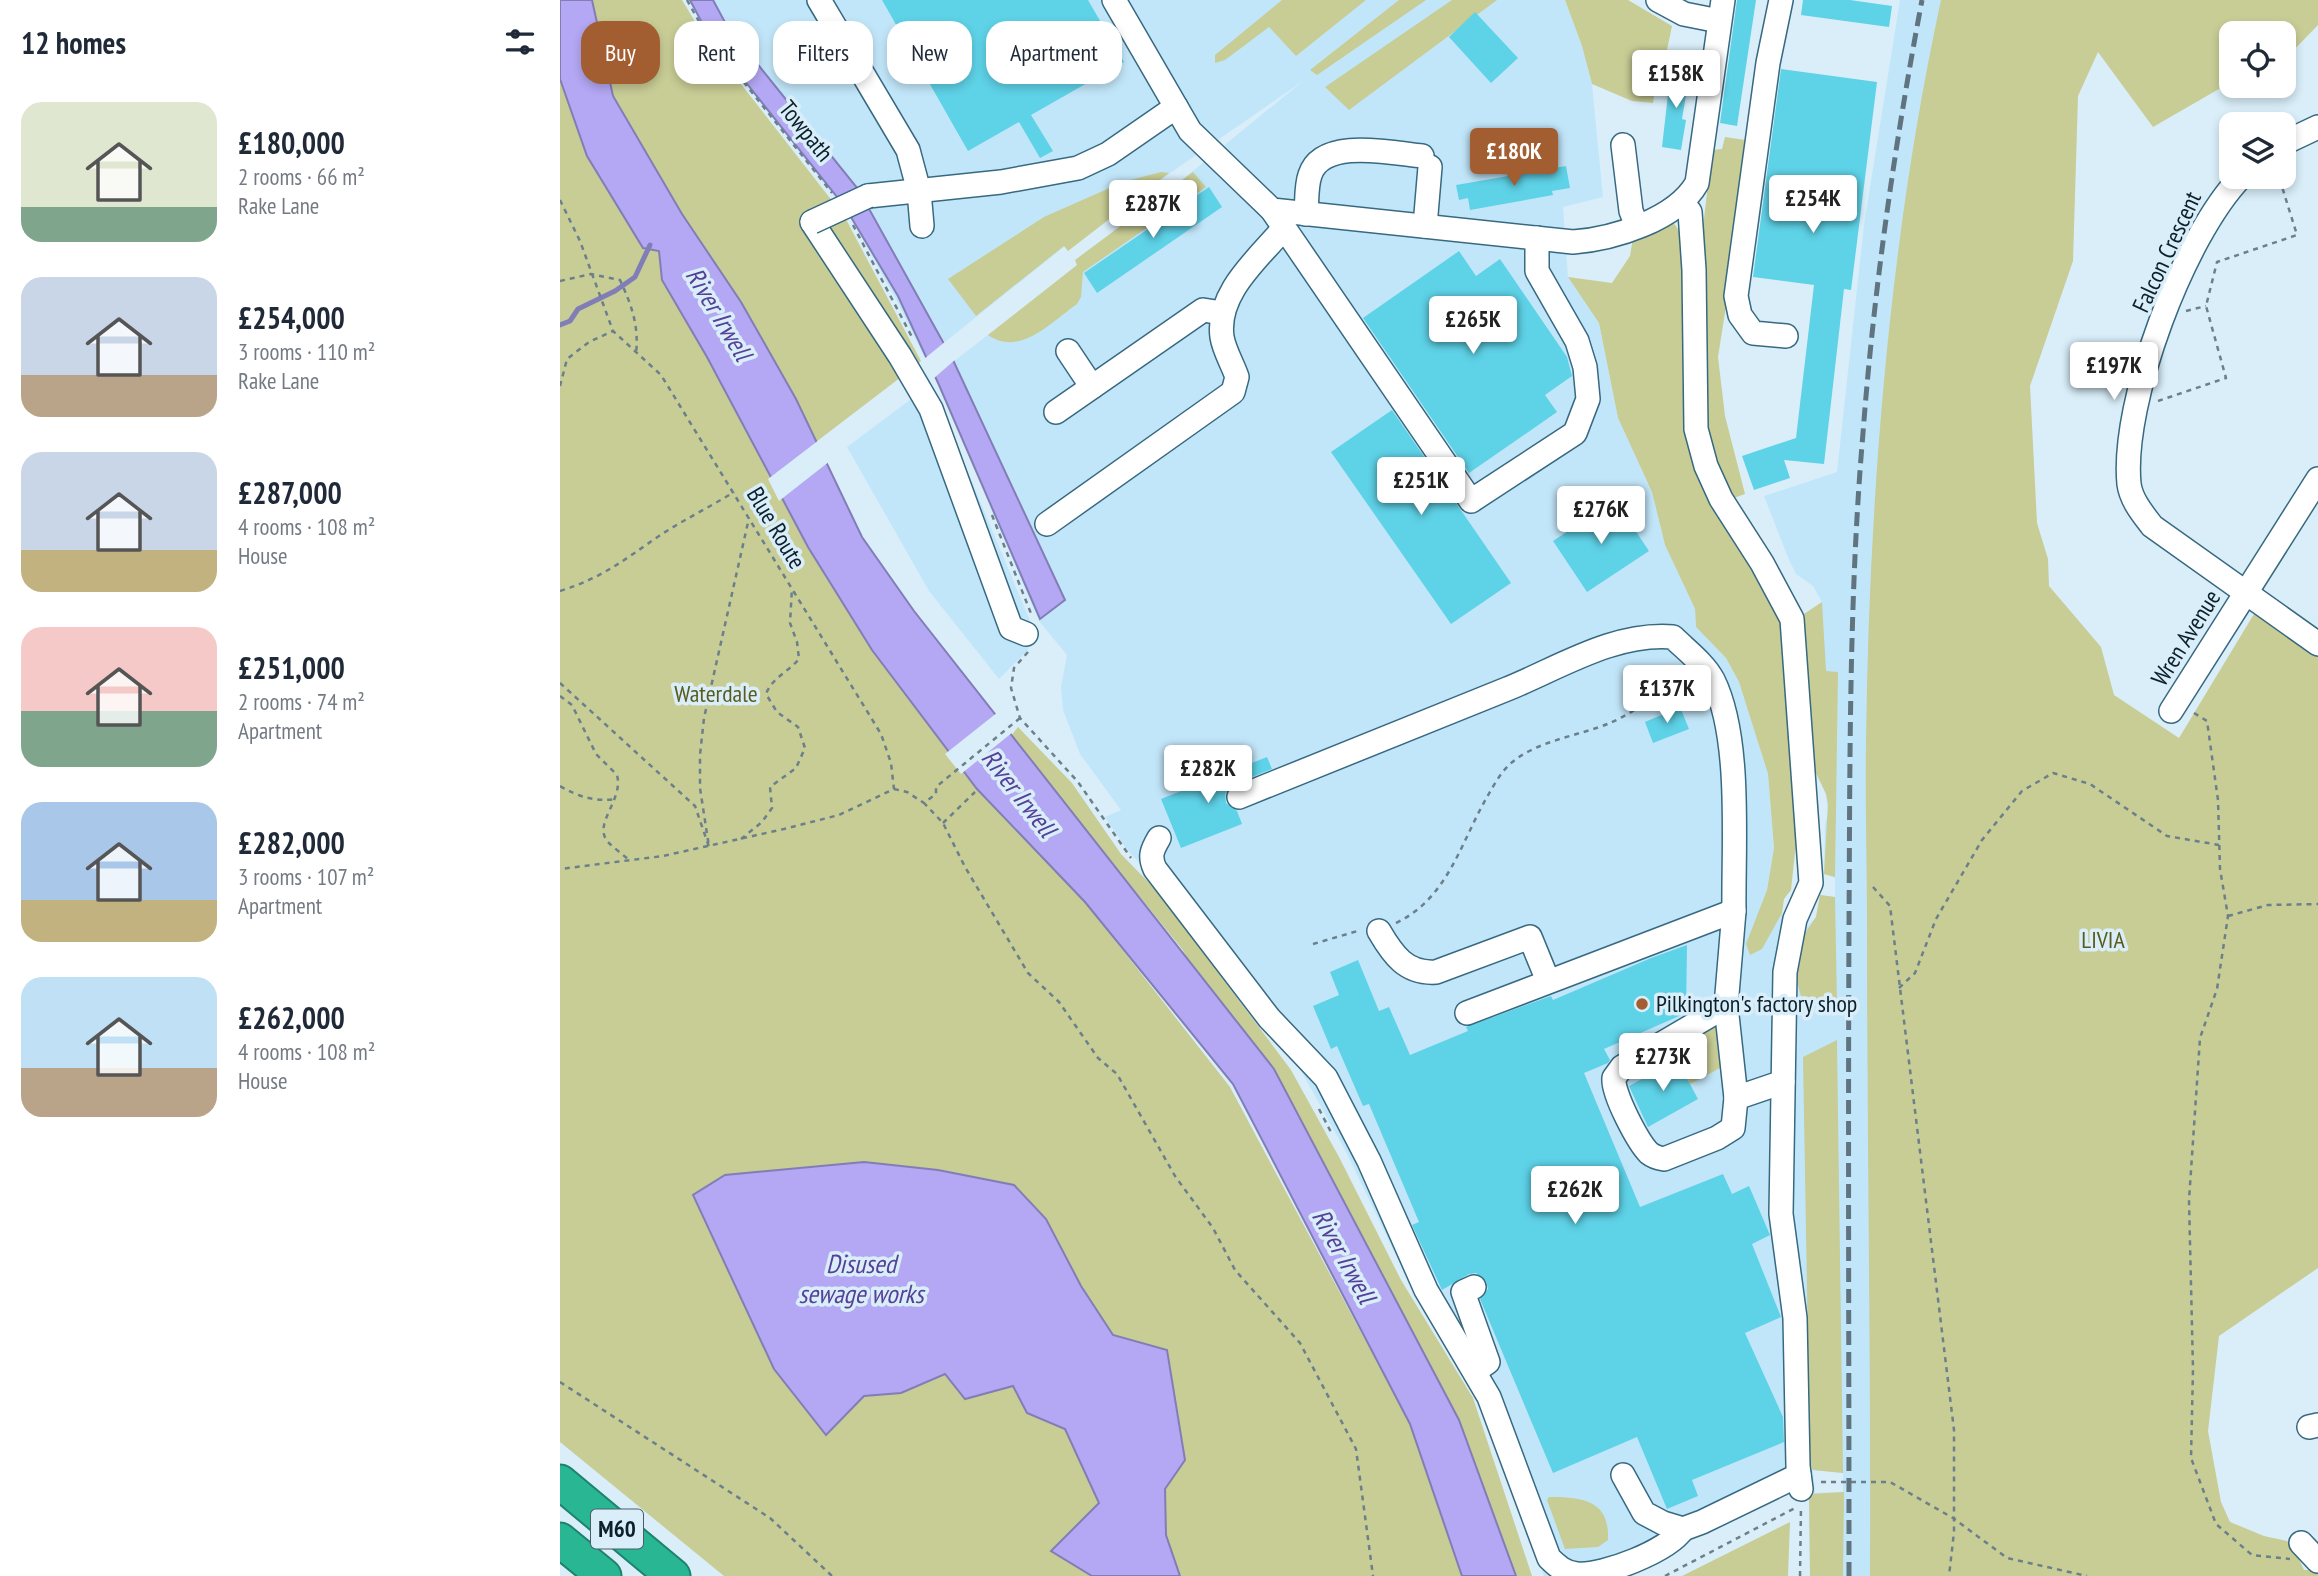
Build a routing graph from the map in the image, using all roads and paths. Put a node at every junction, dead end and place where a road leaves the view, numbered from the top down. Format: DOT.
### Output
graph roads {
  1 [pos="687,0"];
  2 [pos="819,0"];
  3 [pos="1114,0"];
  4 [pos="1658,0"];
  5 [pos="1781,0"];
  6 [pos="1721,10"];
  7 [pos="1176,107"];
  8 [pos="2318,127"];
  9 [pos="2296,137"];
  10 [pos="1623,145"];
  11 [pos="2229,189"];
  12 [pos="2283,189"];
  13 [pos="919,191"];
  14 [pos="833,195"];
  15 [pos="560,200"];
  16 [pos="1683,203"];
  17 [pos="1306,214"];
  18 [pos="1278,219"];
  19 [pos="922,226"];
  20 [pos="1425,226"];
  21 [pos="1637,226"];
  22 [pos="1537,238"];
  23 [pos="591,274"];
  24 [pos="560,281"];
  25 [pos="1222,313"];
  26 [pos="613,331"];
  27 [pos="1786,336"];
  28 [pos="1068,351"];
  29 [pos="636,354"];
  30 [pos="560,386"];
  31 [pos="1092,387"];
  32 [pos="2135,409"];
  33 [pos="1056,412"];
  34 [pos="2318,479"];
  35 [pos="734,492"];
  36 [pos="749,517"];
  37 [pos="1047,524"];
  38 [pos="792,588"];
  39 [pos="560,591"];
  40 [pos="2245,593"];
  41 [pos="1026,634"];
  42 [pos="2318,644"];
  43 [pos="1699,663"];
  44 [pos="560,683"];
  45 [pos="560,696"];
  46 [pos="2173,707"];
  47 [pos="560,786"];
  48 [pos="894,789"];
  49 [pos="975,792"];
  50 [pos="1238,797"];
  51 [pos="617,800"];
  52 [pos="924,803"];
  53 [pos="943,823"];
  54 [pos="1159,838"];
  55 [pos="739,840"];
  56 [pos="2219,845"];
  57 [pos="709,847"];
  58 [pos="629,860"];
  59 [pos="1135,862"];
  60 [pos="560,869"];
  61 [pos="1873,887"];
  62 [pos="2318,904"];
  63 [pos="1734,911"];
  64 [pos="2228,916"];
  65 [pos="1379,931"];
  66 [pos="1313,944"];
  67 [pos="1548,981"];
  68 [pos="1899,988"];
  69 [pos="1726,1006"];
  70 [pos="1467,1013"];
  71 [pos="1783,1082"];
  72 [pos="1736,1098"];
  73 [pos="1317,1105"];
  74 [pos="1333,1136"];
  75 [pos="1474,1287"];
  76 [pos="1475,1371"];
  77 [pos="560,1381"];
  78 [pos="1623,1475"];
  79 [pos="560,1482"];
  80 [pos="1800,1482"];
  81 [pos="1953,1518"];
  82 [pos="1683,1529"];
  83 [pos="560,1540"];
  84 [pos="2311,1553"];
  85 [pos="604,1576"];
  86 [pos="673,1576"];
  87 [pos="832,1576"];
  88 [pos="1373,1576"];
  89 [pos="1665,1576"];
  90 [pos="1800,1576"];
  91 [pos="1949,1576"];
  92 [pos="2087,1576"];
  1 -- 14 [label="path, Towpath"];
  2 -- 13 [label="street"];
  3 -- 7 [label="street"];
  4 -- 6 [label="street"];
  5 -- 27 [label="street"];
  6 -- 16 [label="street"];
  7 -- 13 [label="street"];
  7 -- 18 [label="street"];
  8 -- 9 [label="street"];
  10 -- 21 [label="street"];
  11 -- 32 [label="street, Falcon Crescent"];
  12 -- 32 [label="path"];
  13 -- 19 [label="street"];
  13 -- 41 [label="street, bridge"];
  15 -- 23 [label="path, Blue Route"];
  16 -- 21 [label="street"];
  16 -- 71 [label="street"];
  17 -- 18 [label="street"];
  17 -- 20 [label="street"];
  17 -- 20 [label="street"];
  18 -- 22 [label="street"];
  18 -- 25 [label="street"];
  20 -- 22 [label="street"];
  21 -- 22 [label="street"];
  23 -- 24 [label="path"];
  23 -- 26 [label="path, Blue Route"];
  23 -- 29 [label="path"];
  25 -- 31 [label="street"];
  25 -- 37 [label="street"];
  26 -- 29 [label="path, Blue Route"];
  26 -- 30 [label="path"];
  28 -- 31 [label="street"];
  29 -- 35 [label="path, Blue Route"];
  31 -- 33 [label="street"];
  32 -- 40 [label="street, Falcon Crescent"];
  34 -- 40 [label="street, Wren Avenue"];
  35 -- 36 [label="path, Blue Route"];
  35 -- 39 [label="path"];
  36 -- 38 [label="path, Blue Route"];
  36 -- 57 [label="path"];
  38 -- 48 [label="path"];
  38 -- 55 [label="path, Blue Route"];
  40 -- 42 [label="street, Falcon Crescent"];
  40 -- 46 [label="street, Wren Avenue"];
  43 -- 50 [label="street"];
  43 -- 63 [label="street"];
  43 -- 65 [label="path"];
  44 -- 57 [label="path"];
  45 -- 51 [label="path"];
  46 -- 56 [label="path"];
  47 -- 51 [label="path"];
  48 -- 52 [label="path"];
  48 -- 55 [label="path"];
  49 -- 53 [label="path"];
  51 -- 58 [label="path"];
  52 -- 53 [label="path"];
  52 -- 59 [label="path"];
  53 -- 88 [label="path"];
  54 -- 76 [label="street"];
  55 -- 57 [label="path, Blue Route"];
  56 -- 64 [label="path"];
  56 -- 68 [label="path"];
  57 -- 58 [label="path, Blue Route"];
  58 -- 60 [label="path, Blue Route"];
  61 -- 68 [label="path"];
  62 -- 64 [label="path"];
  63 -- 67 [label="street"];
  63 -- 69 [label="street"];
  64 -- 84 [label="path"];
  65 -- 66 [label="path"];
  65 -- 67 [label="street"];
  67 -- 70 [label="street"];
  68 -- 81 [label="path"];
  69 -- 72 [label="street"];
  69 -- 72 [label="street"];
  71 -- 72 [label="street"];
  71 -- 80 [label="street"];
  73 -- 74 [label="path"];
  75 -- 76 [label="street"];
  76 -- 82 [label="street"];
  77 -- 87 [label="path"];
  78 -- 82 [label="street"];
  79 -- 86 [label="highway, M60"];
  80 -- 81 [label="path"];
  80 -- 82 [label="street"];
  80 -- 89 [label="path"];
  80 -- 90 [label="path"];
  81 -- 91 [label="path"];
  81 -- 92 [label="path"];
  83 -- 85 [label="highway, M60"];
}
